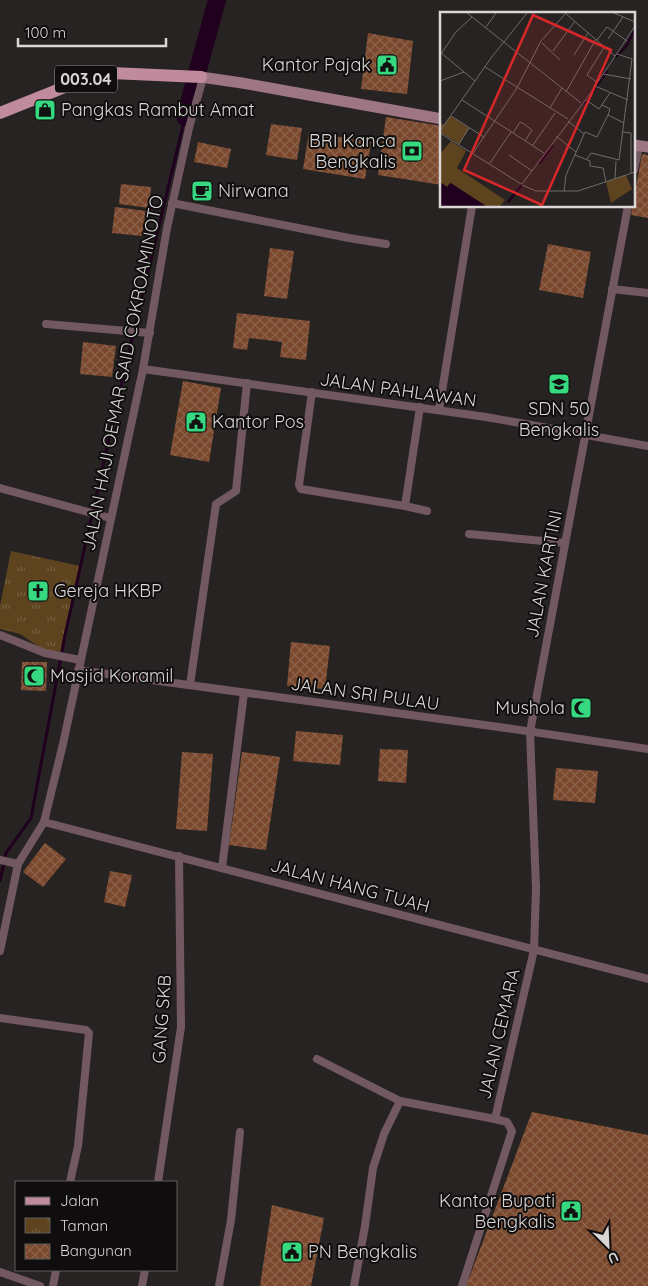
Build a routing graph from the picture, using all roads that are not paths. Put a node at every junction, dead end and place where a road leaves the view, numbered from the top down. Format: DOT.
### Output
graph roads {
  1 [pos="202,78"];
  2 [pos="0,113"];
  3 [pos="440,119"];
  4 [pos="640,146"];
  5 [pos="636,162"];
  6 [pos="172,203"];
  7 [pos="472,208"];
  8 [pos="628,208"];
  9 [pos="386,244"];
  10 [pos="612,289"];
  11 [pos="648,293"];
  12 [pos="46,324"];
  13 [pos="146,332"];
  14 [pos="143,369"];
  15 [pos="247,383"];
  16 [pos="312,392"];
  17 [pos="420,408"];
  18 [pos="439,410"];
  19 [pos="586,436"];
  20 [pos="648,446"];
  21 [pos="0,488"];
  22 [pos="405,506"];
  23 [pos="426,511"];
  24 [pos="106,517"];
  25 [pos="469,534"];
  26 [pos="565,544"];
  27 [pos="0,635"];
  28 [pos="76,659"];
  29 [pos="78,670"];
  30 [pos="190,685"];
  31 [pos="244,693"];
  32 [pos="530,732"];
  33 [pos="648,750"];
  34 [pos="44,822"];
  35 [pos="179,856"];
  36 [pos="1,860"];
  37 [pos="15,863"];
  38 [pos="222,868"];
  39 [pos="534,950"];
  40 [pos="0,951"];
  41 [pos="648,979"];
  42 [pos="0,1018"];
  43 [pos="317,1059"];
  44 [pos="400,1100"];
  45 [pos="495,1120"];
  46 [pos="240,1132"];
  47 [pos="70,1181"];
  48 [pos="158,1181"];
  49 [pos="56,1271"];
  50 [pos="145,1271"];
  51 [pos="0,1272"];
  52 [pos="40,1286"];
  53 [pos="53,1286"];
  54 [pos="142,1286"];
  55 [pos="219,1286"];
  56 [pos="354,1286"];
  57 [pos="462,1286"];
  1 -- 2 [label="main road, 003.04"];
  1 -- 3 [label="street"];
  1 -- 6 [label="street, JALAN HAJI OEMAR SAID COKROAMINOTO"];
  4 -- 5 [label="street"];
  6 -- 9 [label="street"];
  6 -- 13 [label="street, JALAN HAJI OEMAR SAID COKROAMINOTO"];
  7 -- 18 [label="street"];
  8 -- 10 [label="street, JALAN KARTINI"];
  10 -- 11 [label="street"];
  10 -- 19 [label="street, JALAN KARTINI"];
  12 -- 13 [label="street"];
  13 -- 14 [label="street, JALAN HAJI OEMAR SAID COKROAMINOTO"];
  14 -- 15 [label="street, JALAN PAHLAWAN"];
  14 -- 24 [label="street, JALAN HAJI OEMAR SAID COKROAMINOTO"];
  15 -- 16 [label="street, JALAN PAHLAWAN"];
  15 -- 30 [label="street"];
  16 -- 17 [label="street, JALAN PAHLAWAN"];
  16 -- 22 [label="street"];
  17 -- 18 [label="street, JALAN PAHLAWAN"];
  17 -- 22 [label="street"];
  18 -- 19 [label="street, JALAN PAHLAWAN"];
  19 -- 20 [label="street, JALAN PAHLAWAN"];
  19 -- 26 [label="street, JALAN KARTINI"];
  21 -- 24 [label="street"];
  22 -- 23 [label="street"];
  24 -- 28 [label="street, JALAN HAJI OEMAR SAID COKROAMINOTO"];
  25 -- 26 [label="street"];
  26 -- 32 [label="street, JALAN KARTINI"];
  27 -- 28 [label="street"];
  28 -- 29 [label="street, JALAN HAJI OEMAR SAID COKROAMINOTO"];
  29 -- 30 [label="street, JALAN SRI PULAU"];
  29 -- 34 [label="street, JALAN HAJI OEMAR SAID COKROAMINOTO"];
  30 -- 31 [label="street, JALAN SRI PULAU"];
  31 -- 32 [label="street, JALAN SRI PULAU"];
  31 -- 38 [label="street"];
  32 -- 33 [label="street, JALAN SRI PULAU"];
  32 -- 39 [label="street, JALAN KARTINI"];
  34 -- 35 [label="street, JALAN HANG TUAH"];
  34 -- 37 [label="street, JALAN HAJI OEMAR SAID COKROAMINOTO"];
  35 -- 38 [label="street, JALAN HANG TUAH"];
  35 -- 48 [label="street, GANG SKB"];
  36 -- 37 [label="street"];
  37 -- 40 [label="street"];
  38 -- 39 [label="street, JALAN HANG TUAH"];
  39 -- 41 [label="street, JALAN HANG TUAH"];
  39 -- 45 [label="street, JALAN CEMARA"];
  42 -- 47 [label="street"];
  43 -- 44 [label="street"];
  44 -- 45 [label="street"];
  44 -- 56 [label="street"];
  45 -- 57 [label="street, JALAN CEMARA"];
  46 -- 55 [label="street"];
  49 -- 53 [label="street"];
  50 -- 54 [label="street"];
  51 -- 52 [label="street"];
}
